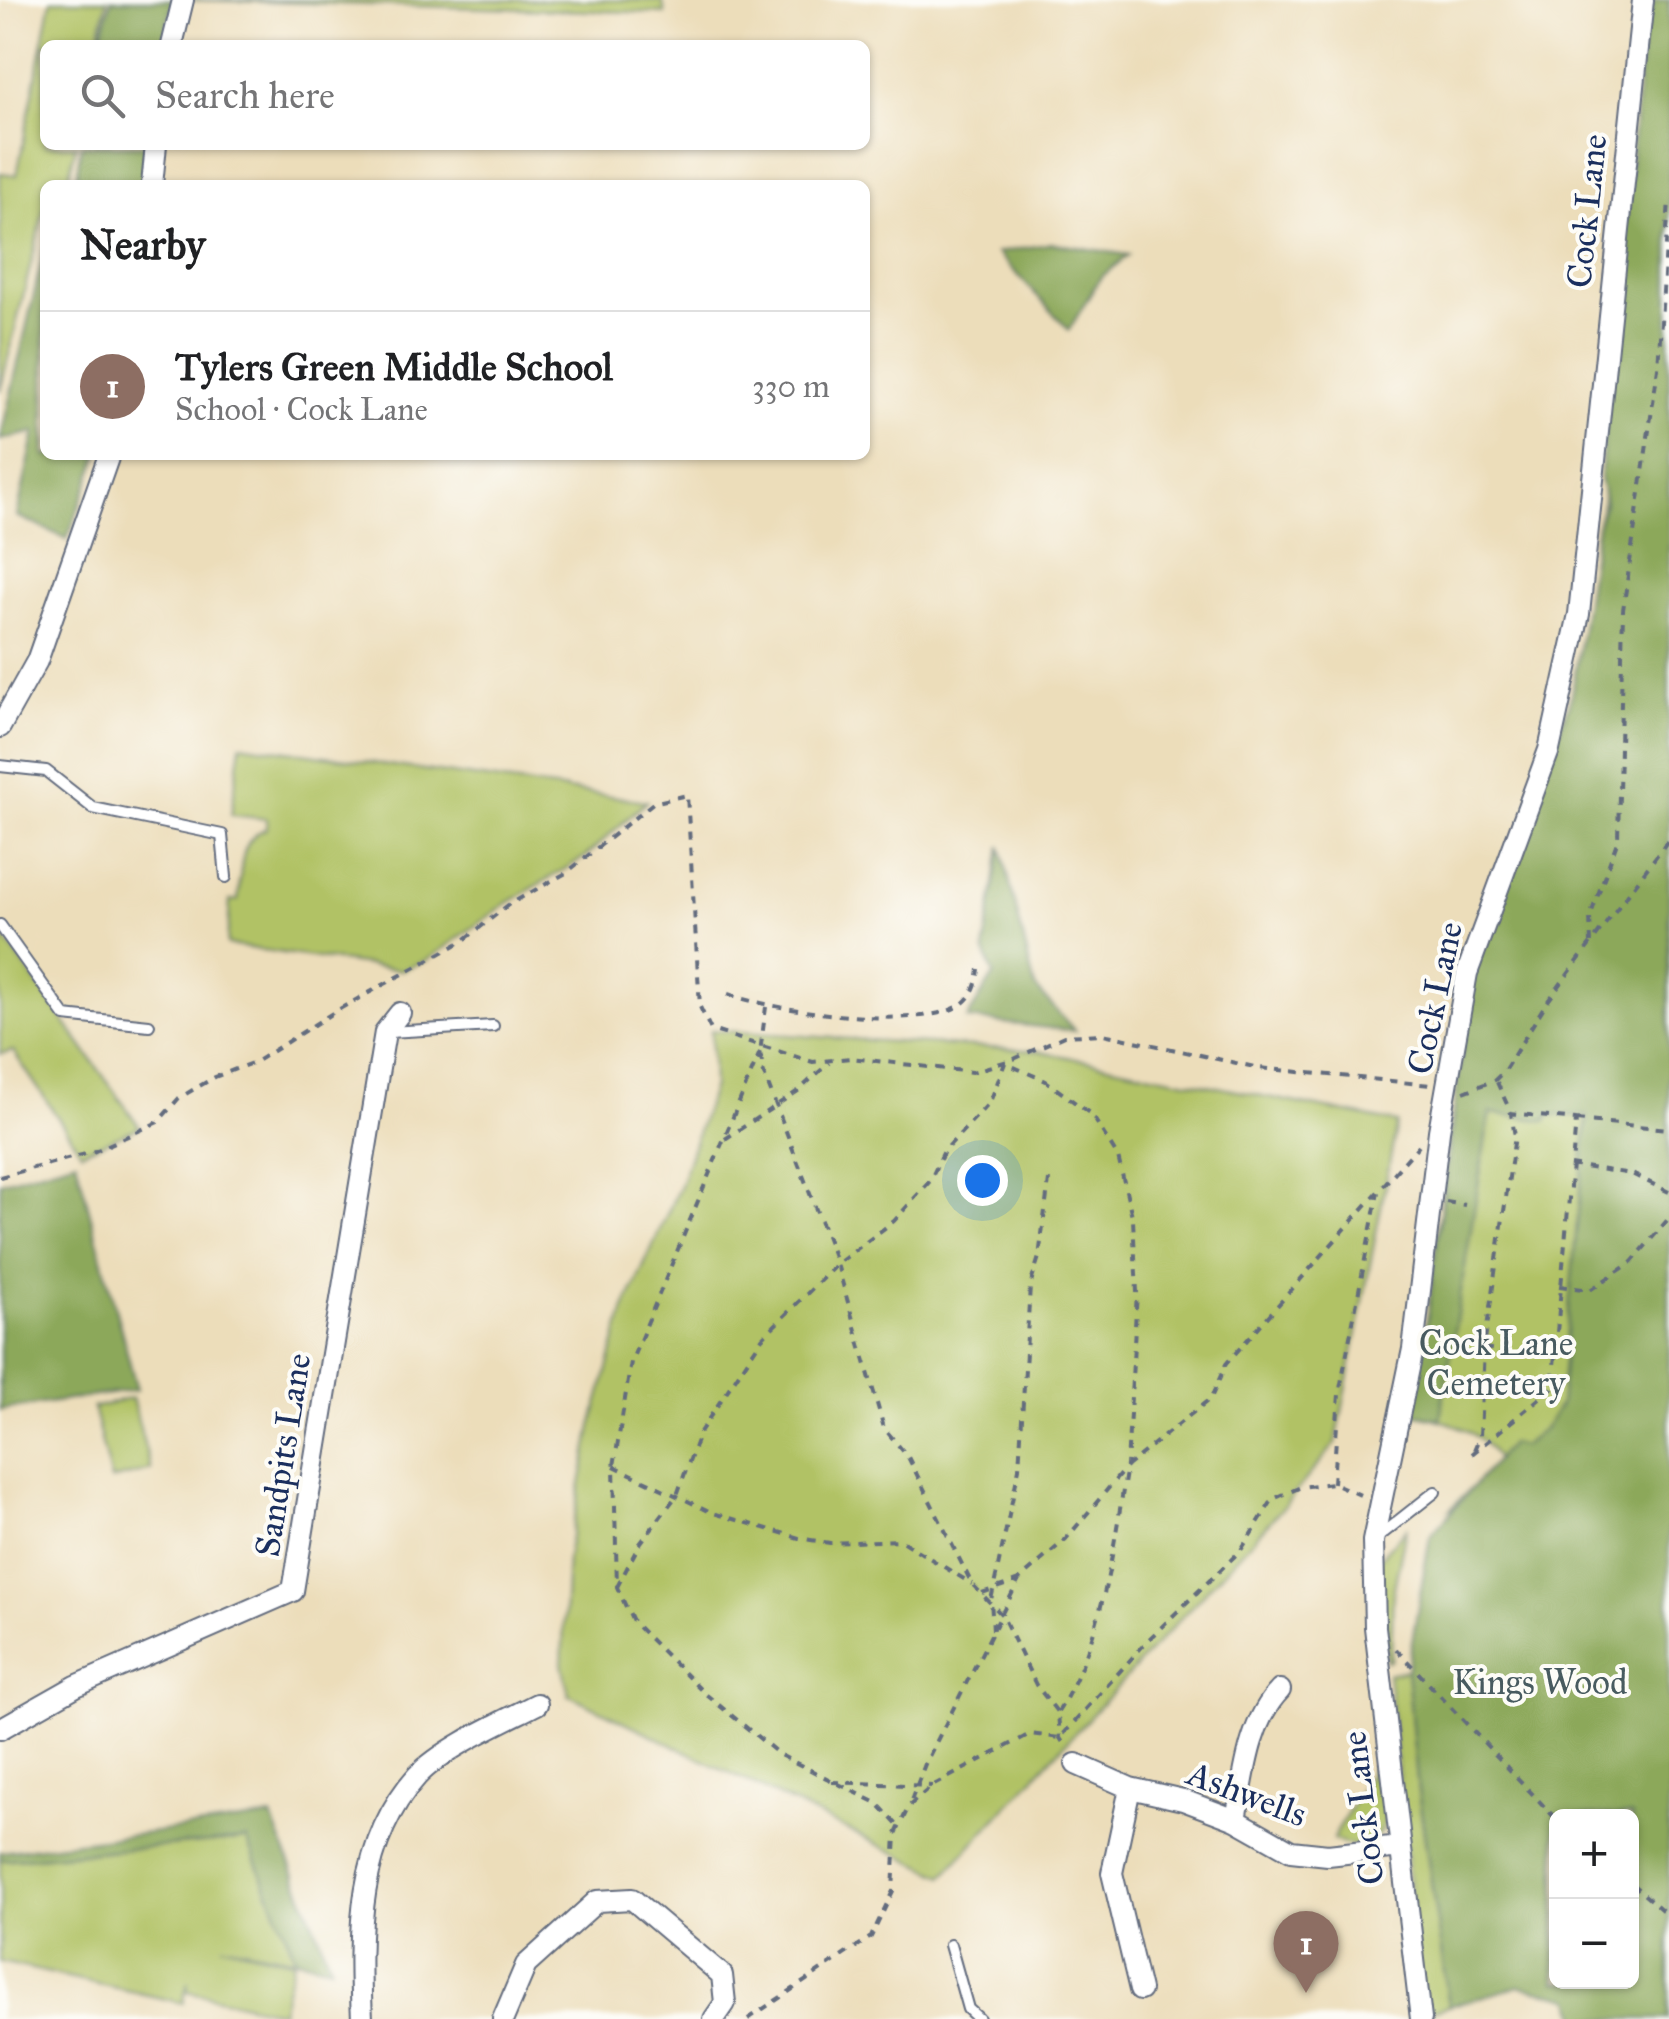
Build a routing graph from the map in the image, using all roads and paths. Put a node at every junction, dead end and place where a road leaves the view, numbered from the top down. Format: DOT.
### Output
graph roads {
  1 [pos="183,0"];
  2 [pos="1643,0"];
  3 [pos="173,40"];
  4 [pos="156,150"];
  5 [pos="152,180"];
  6 [pos="1669,199"];
  7 [pos="107,460"];
  8 [pos="0,727"];
  9 [pos="0,766"];
  10 [pos="1669,839"];
  11 [pos="226,877"];
  12 [pos="0,926"];
  13 [pos="1591,943"];
  14 [pos="979,969"];
  15 [pos="728,994"];
  16 [pos="766,1008"];
  17 [pos="400,1013"];
  18 [pos="149,1025"];
  19 [pos="493,1026"];
  20 [pos="385,1032"];
  21 [pos="761,1042"];
  22 [pos="760,1052"];
  23 [pos="832,1061"];
  24 [pos="1004,1062"];
  25 [pos="1495,1080"];
  26 [pos="1436,1085"];
  27 [pos="1465,1092"];
  28 [pos="775,1104"];
  29 [pos="1510,1113"];
  30 [pos="1576,1120"];
  31 [pos="1669,1130"];
  32 [pos="1439,1131"];
  33 [pos="725,1139"];
  34 [pos="1570,1165"];
  35 [pos="0,1176"];
  36 [pos="1048,1180"];
  37 [pos="1379,1187"];
  38 [pos="1669,1192"];
  39 [pos="1669,1218"];
  40 [pos="837,1264"];
  41 [pos="1560,1286"];
  42 [pos="1484,1348"];
  43 [pos="1509,1352"];
  44 [pos="614,1466"];
  45 [pos="1127,1466"];
  46 [pos="1334,1483"];
  47 [pos="1435,1492"];
  48 [pos="676,1495"];
  49 [pos="1380,1500"];
  50 [pos="1374,1541"];
  51 [pos="1018,1580"];
  52 [pos="972,1584"];
  53 [pos="617,1587"];
  54 [pos="993,1590"];
  55 [pos="982,1592"];
  56 [pos="991,1600"];
  57 [pos="1002,1615"];
  58 [pos="1375,1627"];
  59 [pos="992,1635"];
  60 [pos="1280,1690"];
  61 [pos="537,1704"];
  62 [pos="1058,1712"];
  63 [pos="0,1730"];
  64 [pos="1060,1738"];
  65 [pos="1076,1764"];
  66 [pos="827,1782"];
  67 [pos="916,1785"];
  68 [pos="932,1786"];
  69 [pos="1130,1788"];
  70 [pos="909,1806"];
  71 [pos="1549,1812"];
  72 [pos="1236,1820"];
  73 [pos="899,1827"];
  74 [pos="1400,1847"];
  75 [pos="1639,1890"];
  76 [pos="1669,1916"];
  77 [pos="950,1945"];
  78 [pos="1140,1990"];
  79 [pos="362,2019"];
  80 [pos="502,2019"];
  81 [pos="714,2019"];
  82 [pos="748,2019"];
  83 [pos="979,2019"];
  84 [pos="1421,2019"];
  1 -- 3 [label="street"];
  2 -- 32 [label="street, Cock Lane"];
  4 -- 5 [label="street"];
  6 -- 13 [label="path"];
  7 -- 8 [label="street"];
  9 -- 11 [label="lane"];
  10 -- 13 [label="path"];
  12 -- 18 [label="lane"];
  13 -- 25 [label="path"];
  14 -- 16 [label="path"];
  15 -- 16 [label="path"];
  16 -- 21 [label="path"];
  17 -- 20 [label="street, Sandpits Lane"];
  19 -- 20 [label="lane"];
  20 -- 63 [label="street, Sandpits Lane"];
  21 -- 22 [label="path"];
  21 -- 23 [label="path"];
  21 -- 35 [label="path"];
  22 -- 28 [label="path"];
  22 -- 33 [label="path"];
  23 -- 24 [label="path"];
  23 -- 28 [label="path"];
  24 -- 26 [label="path"];
  24 -- 40 [label="path"];
  24 -- 45 [label="path"];
  25 -- 27 [label="path"];
  25 -- 29 [label="path"];
  28 -- 33 [label="path"];
  28 -- 40 [label="path"];
  29 -- 30 [label="path"];
  29 -- 42 [label="path"];
  30 -- 31 [label="path"];
  30 -- 34 [label="path"];
  32 -- 37 [label="path"];
  32 -- 49 [label="street, Cock Lane"];
  33 -- 44 [label="path"];
  34 -- 38 [label="path"];
  34 -- 41 [label="path"];
  36 -- 54 [label="path"];
  37 -- 45 [label="path"];
  37 -- 46 [label="path"];
  39 -- 41 [label="path"];
  40 -- 48 [label="path"];
  40 -- 52 [label="path"];
  41 -- 42 [label="path"];
  42 -- 43 [label="path"];
  44 -- 48 [label="path"];
  44 -- 53 [label="path"];
  45 -- 51 [label="path"];
  45 -- 62 [label="path"];
  46 -- 49 [label="path"];
  46 -- 64 [label="path"];
  47 -- 50 [label="lane"];
  48 -- 52 [label="path"];
  48 -- 53 [label="path"];
  49 -- 50 [label="street, Cock Lane"];
  50 -- 58 [label="street, Cock Lane"];
  51 -- 54 [label="path"];
  51 -- 57 [label="path"];
  52 -- 55 [label="path"];
  53 -- 66 [label="path"];
  54 -- 55 [label="path"];
  54 -- 56 [label="path"];
  55 -- 56 [label="path"];
  56 -- 57 [label="path"];
  56 -- 59 [label="path"];
  57 -- 59 [label="path"];
  57 -- 62 [label="path"];
  58 -- 71 [label="path"];
  58 -- 74 [label="street, Cock Lane"];
  59 -- 67 [label="path"];
  60 -- 72 [label="street"];
  61 -- 79 [label="street"];
  62 -- 64 [label="path"];
  64 -- 68 [label="path"];
  65 -- 69 [label="street, Ashwells"];
  66 -- 67 [label="path"];
  66 -- 73 [label="path"];
  67 -- 68 [label="path"];
  67 -- 70 [label="path"];
  68 -- 70 [label="path"];
  69 -- 72 [label="street, Ashwells"];
  69 -- 78 [label="street"];
  70 -- 73 [label="path"];
  72 -- 74 [label="street, Ashwells"];
  73 -- 82 [label="path"];
  74 -- 84 [label="street, Cock Lane"];
  75 -- 76 [label="path"];
  77 -- 83 [label="lane"];
  80 -- 81 [label="street"];
}
